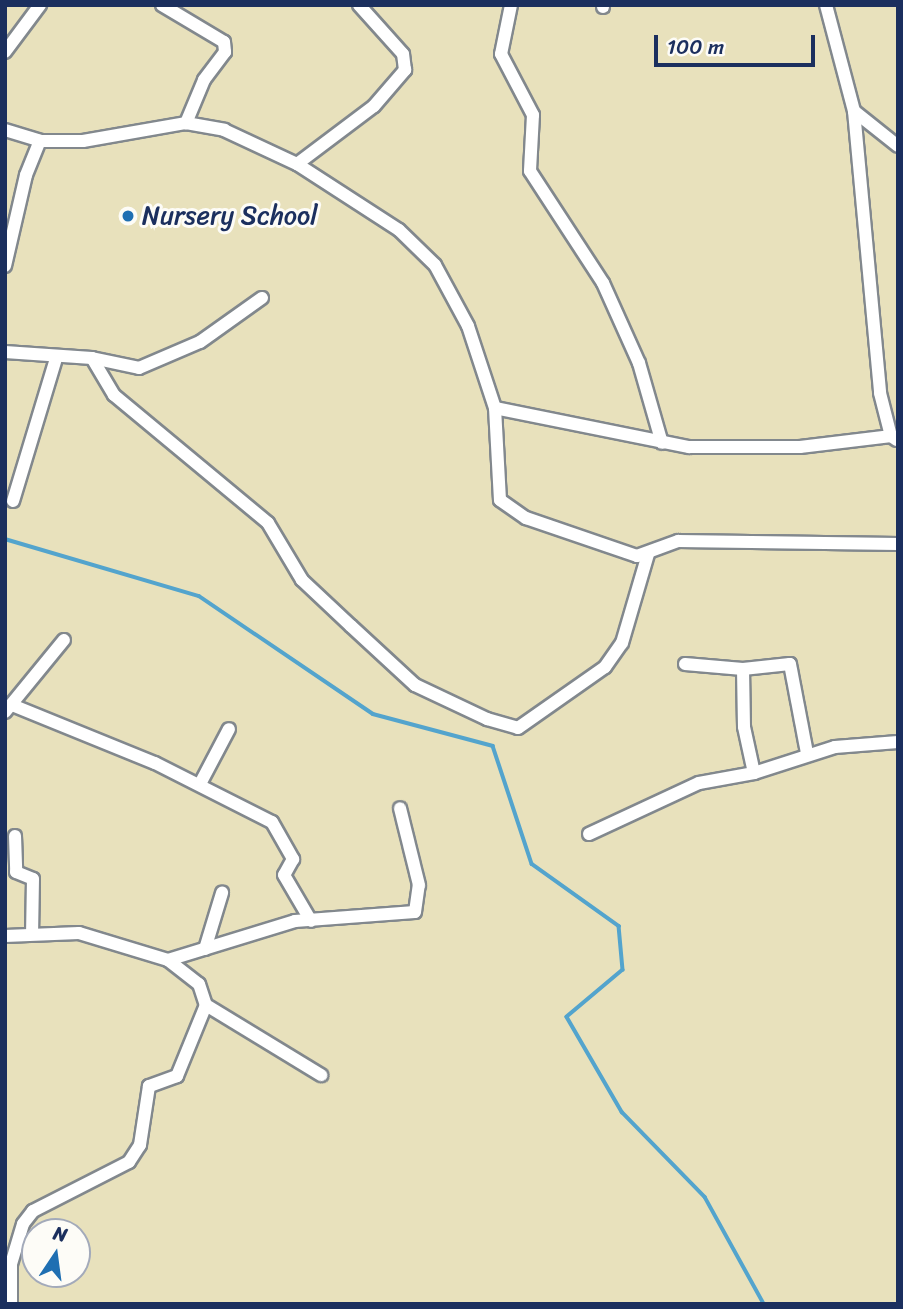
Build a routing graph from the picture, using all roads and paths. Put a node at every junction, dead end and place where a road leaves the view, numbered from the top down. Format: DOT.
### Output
graph roads {
  1 [pos="40,5"];
  2 [pos="162,5"];
  3 [pos="359,5"];
  4 [pos="511,5"];
  5 [pos="826,5"];
  6 [pos="5,52"];
  7 [pos="854,111"];
  8 [pos="186,123"];
  9 [pos="5,130"];
  10 [pos="40,141"];
  11 [pos="898,146"];
  12 [pos="297,164"];
  13 [pos="5,266"];
  14 [pos="262,298"];
  15 [pos="5,352"];
  16 [pos="92,358"];
  17 [pos="56,359"];
  18 [pos="495,408"];
  19 [pos="894,438"];
  20 [pos="663,443"];
  21 [pos="13,501"];
  22 [pos="898,544"];
  23 [pos="648,554"];
  24 [pos="64,640"];
  25 [pos="685,664"];
  26 [pos="743,669"];
  27 [pos="8,709"];
  28 [pos="229,729"];
  29 [pos="898,742"];
  30 [pos="807,753"];
  31 [pos="754,773"];
  32 [pos="200,784"];
  33 [pos="400,808"];
  34 [pos="589,834"];
  35 [pos="15,836"];
  36 [pos="222,894"];
  37 [pos="311,921"];
  38 [pos="32,934"];
  39 [pos="5,936"];
  40 [pos="205,949"];
  41 [pos="168,960"];
  42 [pos="206,1005"];
  43 [pos="321,1075"];
  44 [pos="10,1304"];
  1 -- 6 [label="street"];
  2 -- 8 [label="street"];
  3 -- 12 [label="street"];
  4 -- 20 [label="street"];
  5 -- 7 [label="street"];
  7 -- 11 [label="street"];
  7 -- 19 [label="street"];
  8 -- 10 [label="street"];
  8 -- 12 [label="street"];
  9 -- 10 [label="street"];
  10 -- 13 [label="street"];
  12 -- 18 [label="street"];
  14 -- 16 [label="street"];
  15 -- 17 [label="street"];
  16 -- 17 [label="street"];
  16 -- 23 [label="street"];
  17 -- 21 [label="street"];
  18 -- 20 [label="street"];
  18 -- 23 [label="street"];
  19 -- 20 [label="street"];
  22 -- 23 [label="street"];
  24 -- 27 [label="street"];
  25 -- 26 [label="street"];
  26 -- 30 [label="street"];
  26 -- 31 [label="street"];
  27 -- 32 [label="street"];
  28 -- 32 [label="street"];
  29 -- 30 [label="street"];
  30 -- 31 [label="street"];
  31 -- 34 [label="street"];
  32 -- 37 [label="street"];
  33 -- 37 [label="street"];
  35 -- 38 [label="street"];
  36 -- 40 [label="street"];
  37 -- 40 [label="street"];
  38 -- 39 [label="street"];
  38 -- 41 [label="street"];
  40 -- 41 [label="street"];
  41 -- 42 [label="street"];
  42 -- 43 [label="street"];
  42 -- 44 [label="street"];
}
